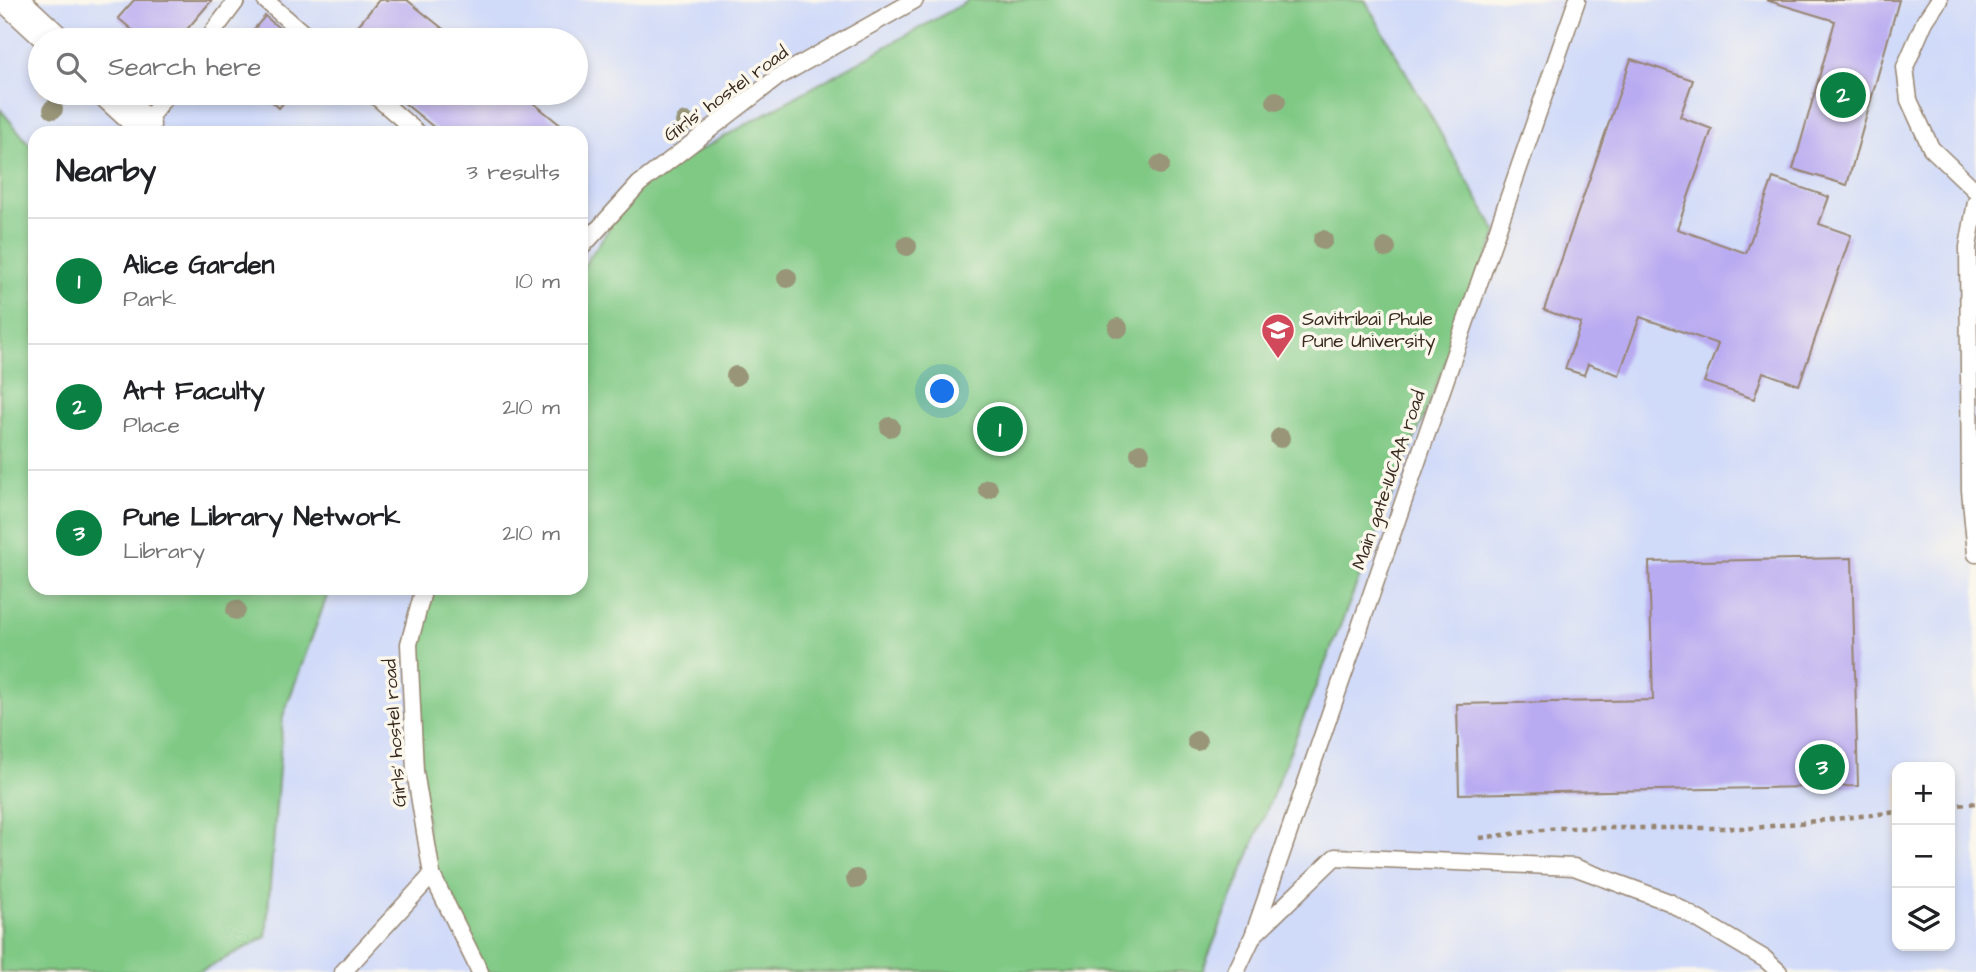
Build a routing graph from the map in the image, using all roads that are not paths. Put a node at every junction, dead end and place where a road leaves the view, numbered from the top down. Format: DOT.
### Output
graph roads {
  1 [pos="11,0"];
  2 [pos="237,0"];
  3 [pos="265,0"];
  4 [pos="915,0"];
  5 [pos="1577,0"];
  6 [pos="1939,0"];
  7 [pos="41,28"];
  8 [pos="216,28"];
  9 [pos="297,28"];
  10 [pos="122,105"];
  11 [pos="159,105"];
  12 [pos="386,105"];
  13 [pos="144,125"];
  14 [pos="410,126"];
  15 [pos="1976,191"];
  16 [pos="1976,202"];
  17 [pos="588,240"];
  18 [pos="1976,554"];
  19 [pos="422,595"];
  20 [pos="432,875"];
  21 [pos="1253,936"];
  22 [pos="344,972"];
  23 [pos="480,972"];
  24 [pos="1236,972"];
  25 [pos="1779,972"];
  1 -- 7 [label="street"];
  2 -- 8 [label="lane"];
  3 -- 9 [label="lane"];
  4 -- 17 [label="lane, Girls' hostel road"];
  5 -- 21 [label="lane, Main gate-IUCAA road"];
  6 -- 15 [label="lane"];
  10 -- 13 [label="street"];
  11 -- 13 [label="lane"];
  12 -- 14 [label="lane"];
  16 -- 18 [label="lane"];
  19 -- 20 [label="lane, Girls' hostel road"];
  20 -- 22 [label="lane"];
  20 -- 23 [label="lane, Girls' hostel road"];
  21 -- 24 [label="lane, Main gate-IUCAA road"];
  21 -- 25 [label="lane"];
}
